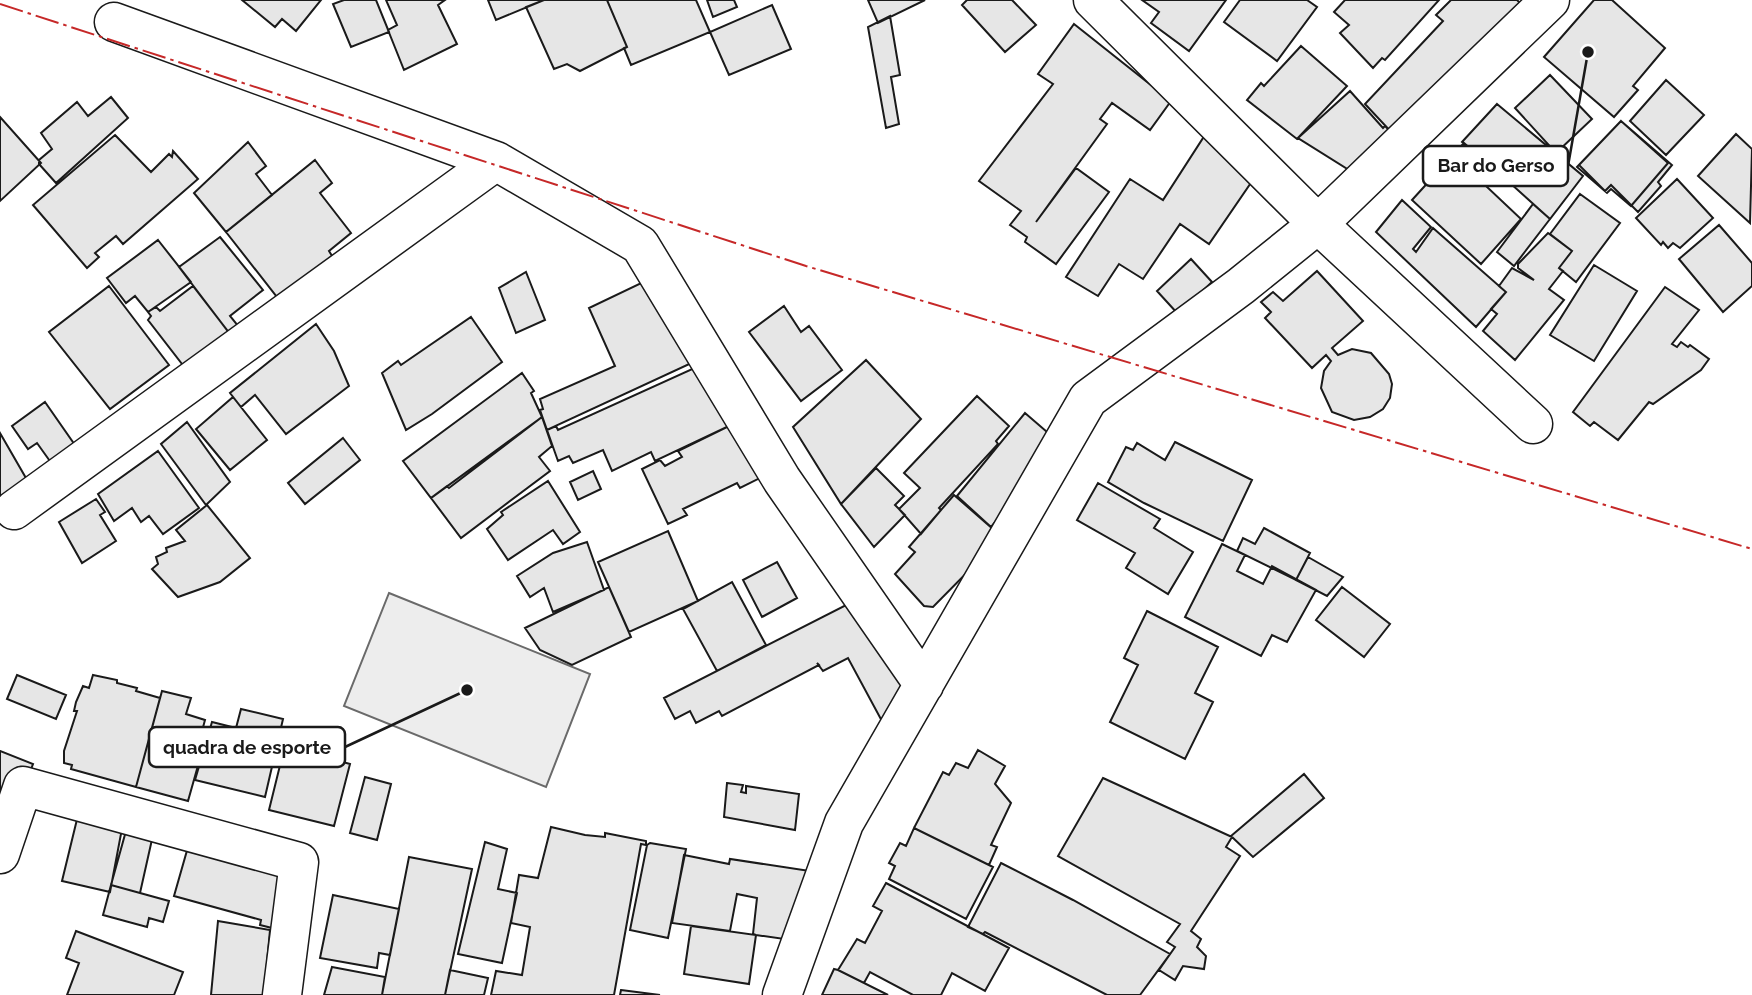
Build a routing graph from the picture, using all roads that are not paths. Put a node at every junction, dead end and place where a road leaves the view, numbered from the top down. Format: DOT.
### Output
graph roads {
  1 [pos="1093,0"];
  2 [pos="1550,0"];
  3 [pos="114,22"];
  4 [pos="496,161"];
  5 [pos="1318,224"];
  6 [pos="1533,424"];
  7 [pos="14,510"];
  8 [pos="923,685"];
  9 [pos="0,854"];
  10 [pos="282,995"];
  11 [pos="782,995"];
  1 -- 5 [label="street"];
  2 -- 5 [label="street"];
  3 -- 4 [label="street"];
  4 -- 7 [label="street"];
  4 -- 8 [label="street"];
  5 -- 6 [label="street"];
  5 -- 8 [label="street"];
  8 -- 11 [label="street"];
  9 -- 10 [label="street"];
}
